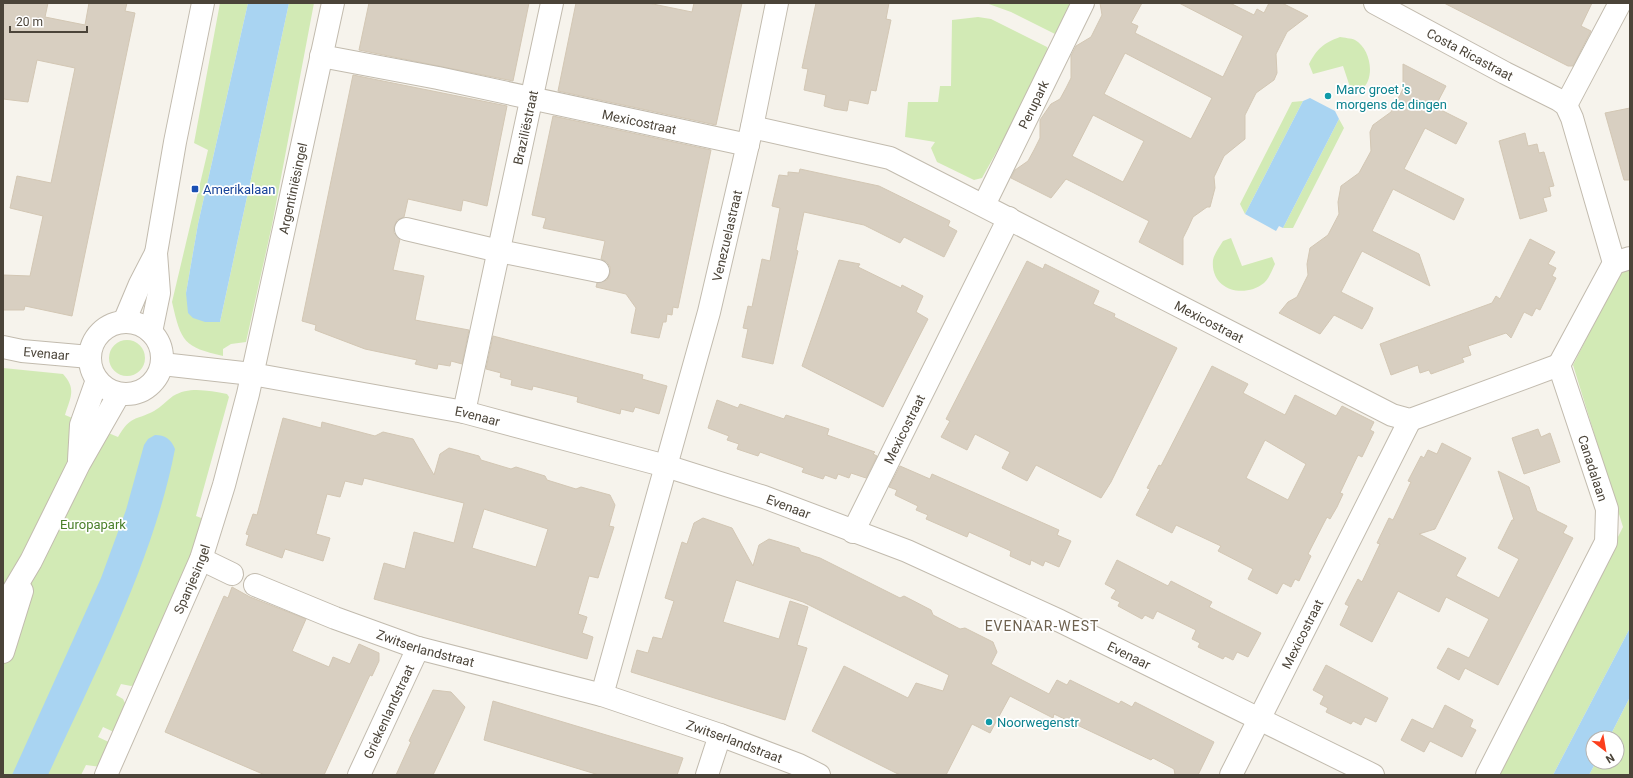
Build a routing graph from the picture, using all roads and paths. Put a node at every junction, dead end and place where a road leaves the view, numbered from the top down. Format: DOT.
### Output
graph roads {
  1 [pos="203,3"];
  2 [pos="333,3"];
  3 [pos="552,3"];
  4 [pos="777,3"];
  5 [pos="1084,3"];
  6 [pos="1375,3"];
  7 [pos="1620,3"];
  8 [pos="321,56"];
  9 [pos="532,98"];
  10 [pos="1566,105"];
  11 [pos="750,136"];
  12 [pos="984,205"];
  13 [pos="1009,218"];
  14 [pos="406,229"];
  15 [pos="499,251"];
  16 [pos="156,253"];
  17 [pos="1622,260"];
  18 [pos="598,271"];
  19 [pos="124,322"];
  20 [pos="151,332"];
  21 [pos="3,347"];
  22 [pos="90,357"];
  23 [pos="162,364"];
  24 [pos="1559,365"];
  25 [pos="252,374"];
  26 [pos="97,380"];
  27 [pos="119,394"];
  28 [pos="464,412"];
  29 [pos="1410,420"];
  30 [pos="79,464"];
  31 [pos="666,466"];
  32 [pos="853,532"];
  33 [pos="201,559"];
  34 [pos="31,561"];
  35 [pos="232,574"];
  36 [pos="255,585"];
  37 [pos="3,608"];
  38 [pos="418,648"];
  39 [pos="3,652"];
  40 [pos="602,695"];
  41 [pos="1260,720"];
  42 [pos="720,735"];
  43 [pos="106,775"];
  44 [pos="359,775"];
  45 [pos="707,775"];
  46 [pos="819,775"];
  47 [pos="1231,775"];
  48 [pos="1373,775"];
  49 [pos="1487,775"];
  1 -- 16 [label="street"];
  2 -- 8 [label="street, Argentiniësingel"];
  3 -- 9 [label="street, Braziliëstraat"];
  4 -- 11 [label="street, Venezuelastraat"];
  5 -- 12 [label="street, Perupark"];
  6 -- 10 [label="street, Costa Ricastraat"];
  7 -- 10 [label="street"];
  8 -- 9 [label="street, Mexicostraat"];
  8 -- 25 [label="street, Argentiniësingel"];
  9 -- 11 [label="street, Mexicostraat"];
  9 -- 15 [label="street, Braziliëstraat"];
  10 -- 17 [label="street"];
  11 -- 12 [label="street, Mexicostraat"];
  11 -- 31 [label="street, Venezuelastraat"];
  12 -- 13 [label="street, Mexicostraat"];
  13 -- 29 [label="street, Mexicostraat"];
  13 -- 32 [label="street, Mexicostraat"];
  14 -- 15 [label="street"];
  15 -- 18 [label="street"];
  15 -- 28 [label="street, Braziliëstraat"];
  16 -- 19 [label="street"];
  16 -- 20 [label="street"];
  17 -- 24 [label="street"];
  19 -- 20 [label="street"];
  19 -- 22 [label="street"];
  20 -- 23 [label="street"];
  21 -- 22 [label="street, Evenaar"];
  22 -- 26 [label="street"];
  23 -- 25 [label="street, Evenaar"];
  23 -- 27 [label="street"];
  24 -- 29 [label="street"];
  24 -- 49 [label="street, Canadalaan"];
  25 -- 28 [label="street, Evenaar"];
  25 -- 33 [label="street, Spanjesingel"];
  26 -- 27 [label="street"];
  26 -- 30 [label="street"];
  27 -- 30 [label="street"];
  28 -- 31 [label="street, Evenaar"];
  29 -- 41 [label="street, Mexicostraat"];
  30 -- 34 [label="street"];
  31 -- 32 [label="street, Evenaar"];
  31 -- 40 [label="street"];
  32 -- 41 [label="street, Evenaar"];
  33 -- 35 [label="street"];
  33 -- 43 [label="street, Spanjesingel"];
  34 -- 37 [label="street"];
  34 -- 39 [label="street"];
  36 -- 38 [label="street, Zwitserlandstraat"];
  38 -- 40 [label="street, Zwitserlandstraat"];
  38 -- 44 [label="street, Griekenlandstraat"];
  40 -- 42 [label="street, Zwitserlandstraat"];
  41 -- 47 [label="street, Mexicostraat"];
  41 -- 48 [label="street, Evenaar"];
  42 -- 45 [label="street"];
  42 -- 46 [label="street, Zwitserlandstraat"];
}
